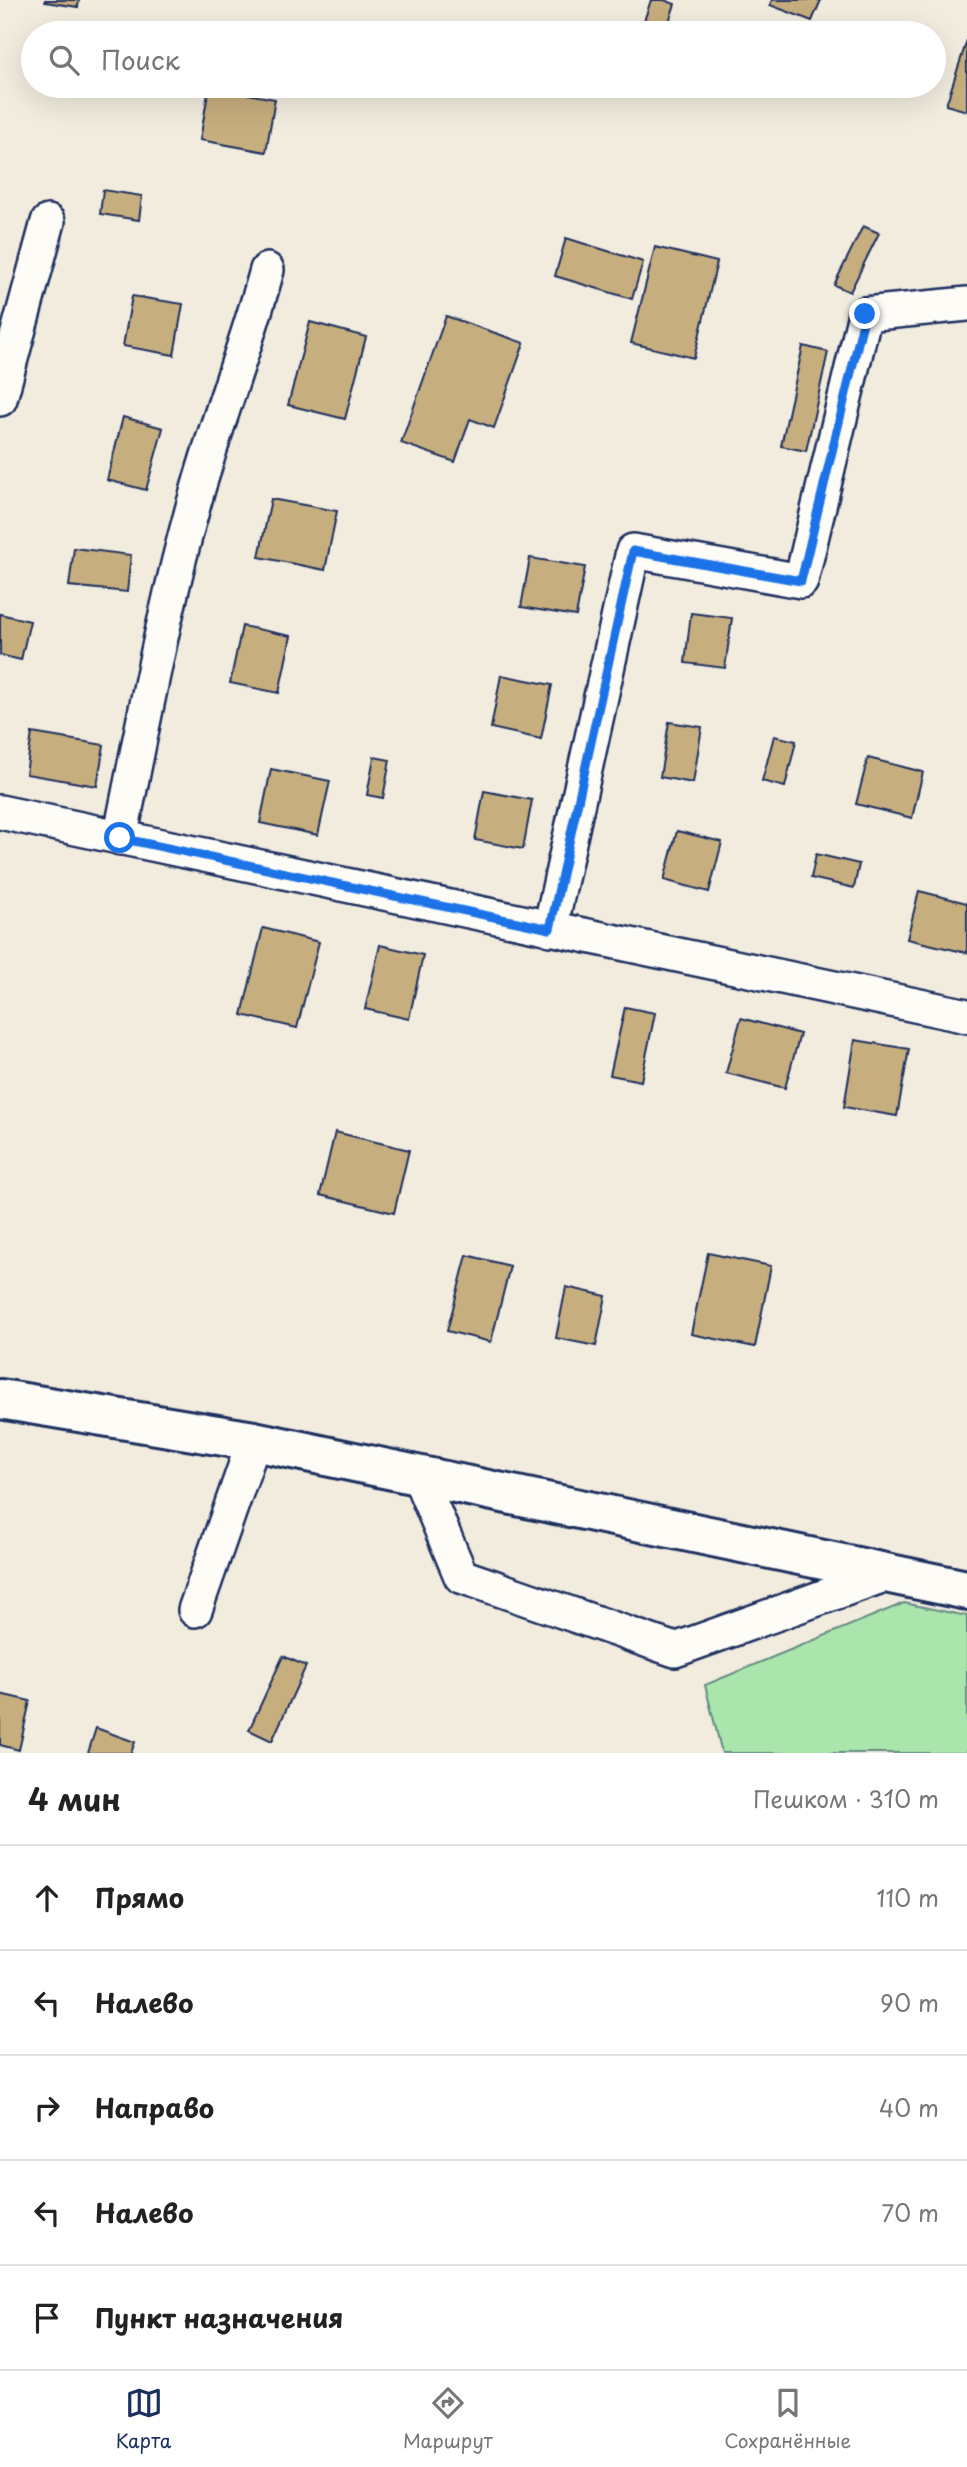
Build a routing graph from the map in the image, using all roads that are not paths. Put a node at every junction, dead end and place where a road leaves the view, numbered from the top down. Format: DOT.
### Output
graph roads {
  1 [pos="48,222"];
  2 [pos="267,270"];
  3 [pos="967,304"];
  4 [pos="0,399"];
  5 [pos="0,812"];
  6 [pos="120,838"];
  7 [pos="550,929"];
  8 [pos="967,1016"];
  9 [pos="0,1399"];
  10 [pos="254,1441"];
  11 [pos="419,1476"];
  12 [pos="887,1574"];
  13 [pos="967,1590"];
  14 [pos="195,1610"];
  1 -- 4 [label="street"];
  2 -- 6 [label="street"];
  3 -- 7 [label="street"];
  5 -- 6 [label="street"];
  6 -- 7 [label="street"];
  7 -- 8 [label="street"];
  9 -- 10 [label="main road"];
  10 -- 11 [label="main road"];
  10 -- 14 [label="street"];
  11 -- 12 [label="main road"];
  11 -- 12 [label="street"];
  12 -- 13 [label="main road"];
}
